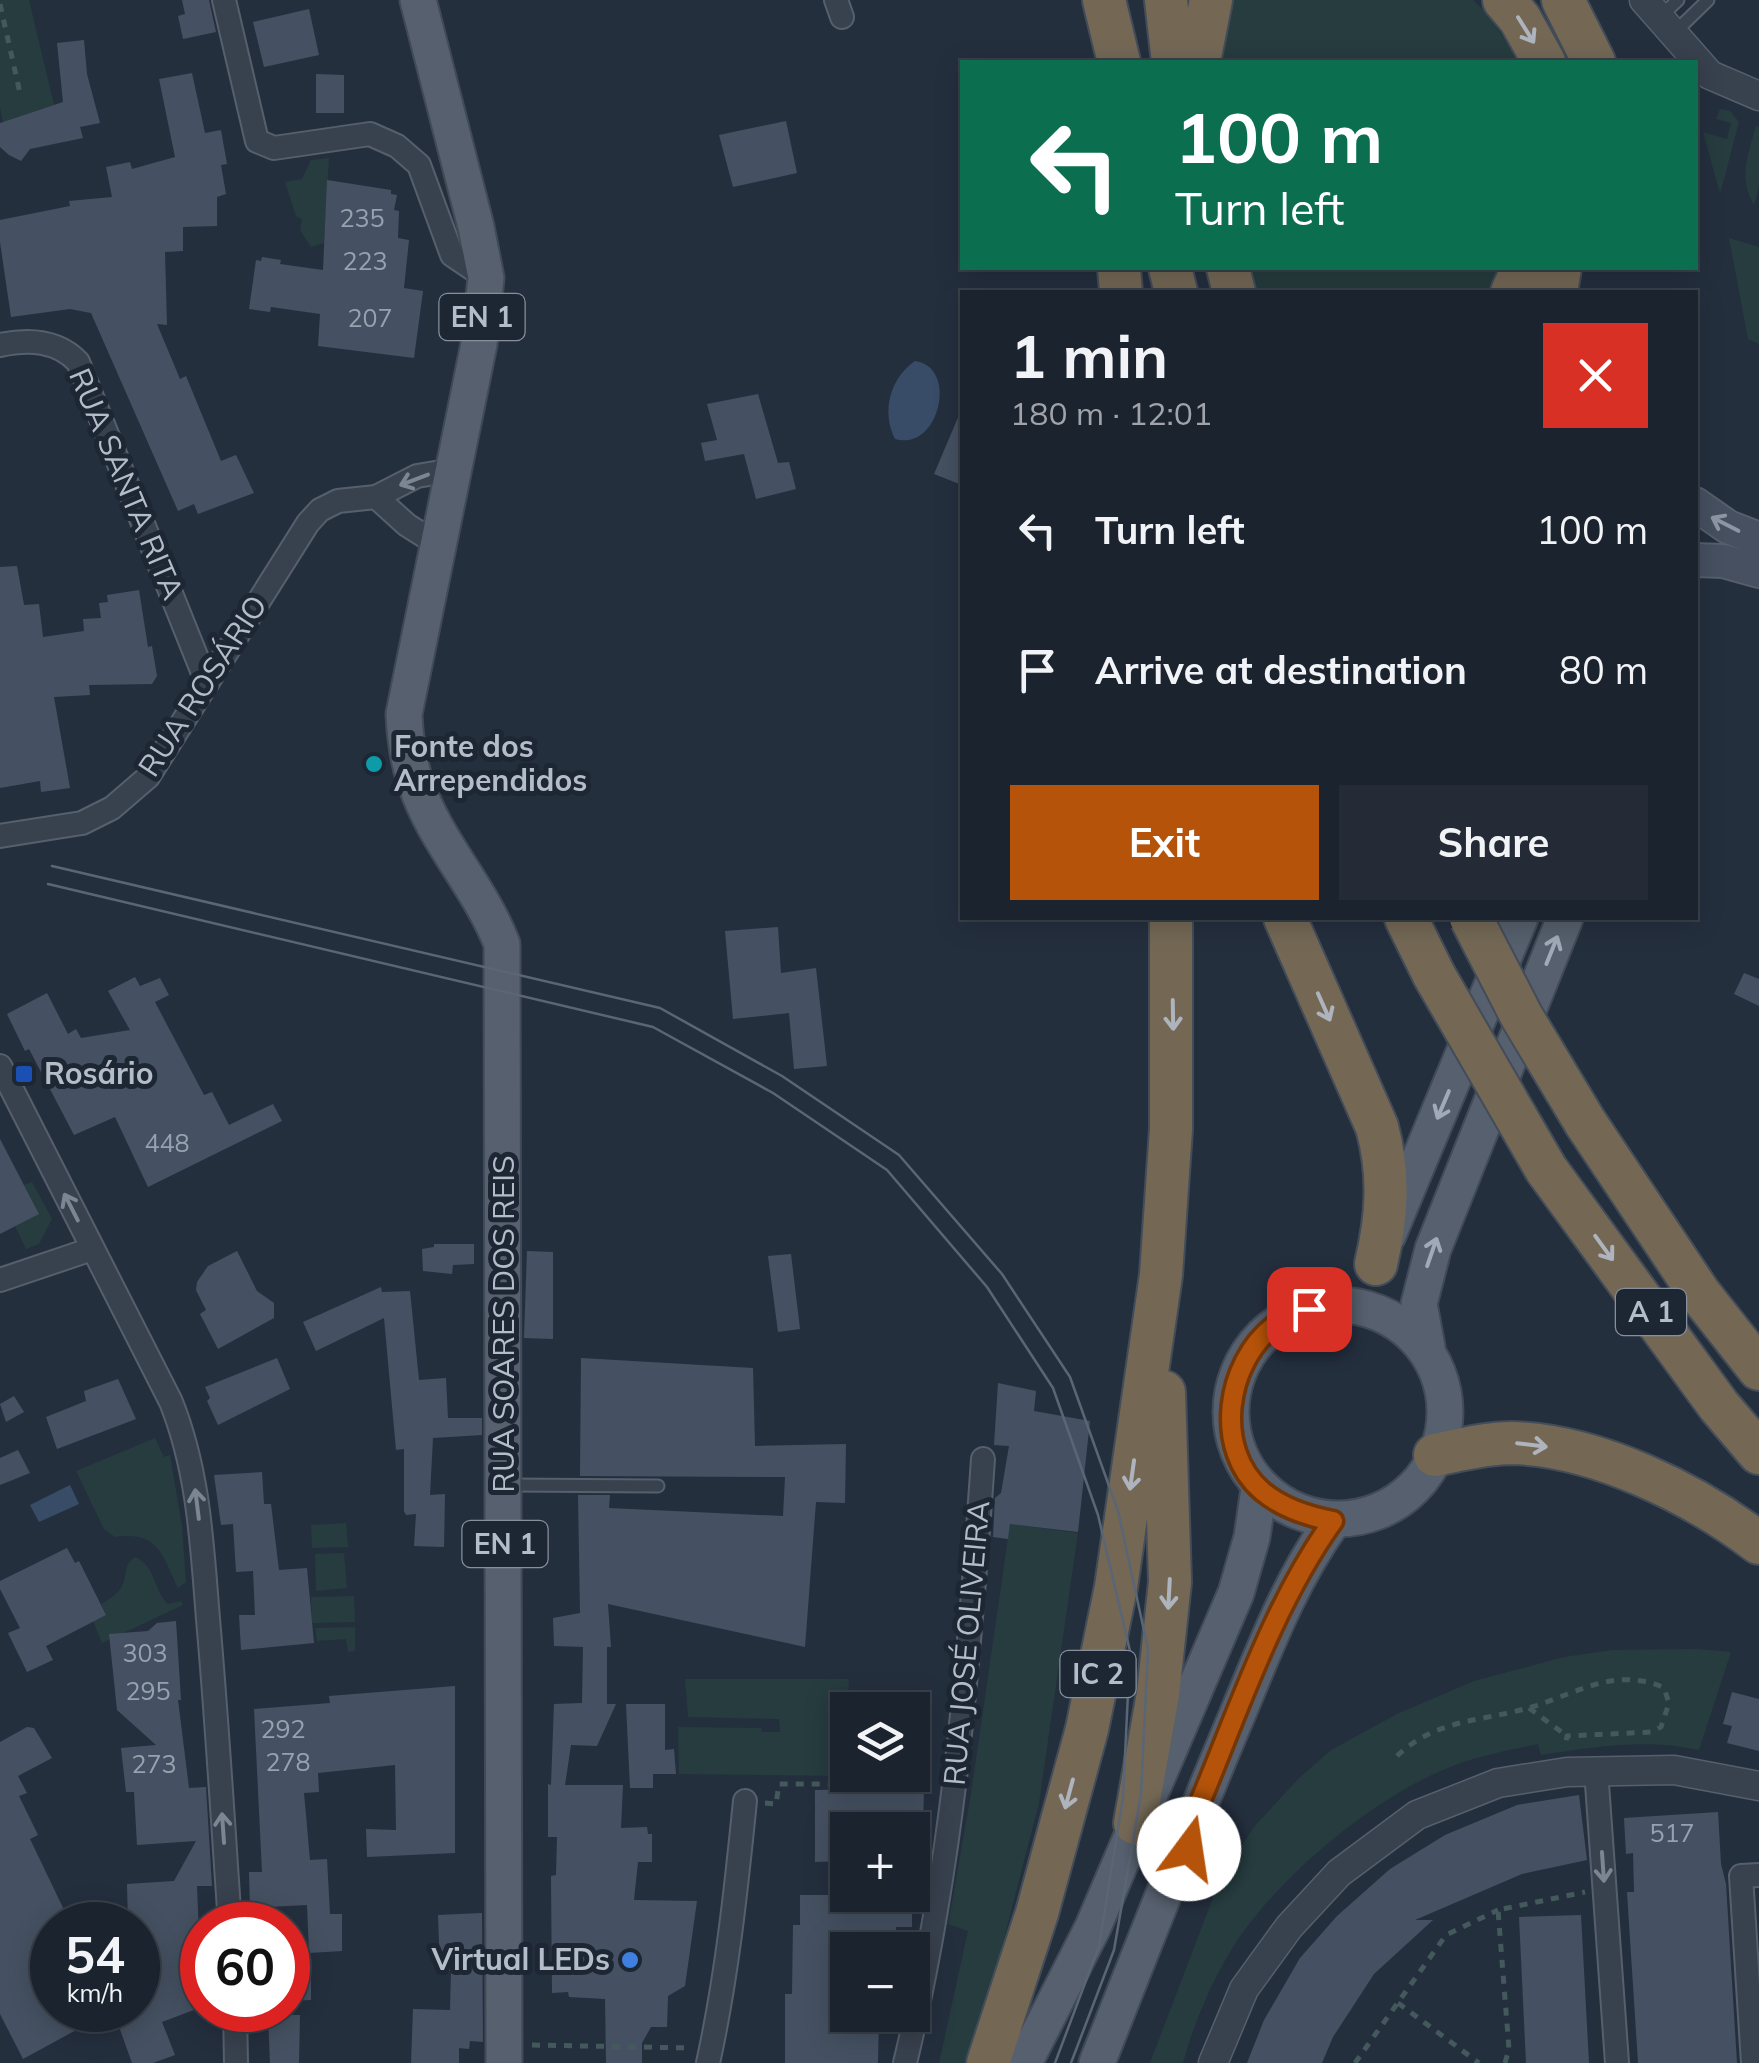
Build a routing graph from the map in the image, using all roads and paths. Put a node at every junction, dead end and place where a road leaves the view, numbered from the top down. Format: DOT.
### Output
graph roads {
  1 [pos="224,0"];
  2 [pos="418,0"];
  3 [pos="1095,0"];
  4 [pos="1104,0"];
  5 [pos="1166,0"];
  6 [pos="1211,0"];
  7 [pos="1504,0"];
  8 [pos="1563,0"];
  9 [pos="1708,0"];
  10 [pos="0,4"];
  11 [pos="1664,13"];
  12 [pos="1101,60"];
  13 [pos="1119,60"];
  14 [pos="1173,60"];
  15 [pos="1199,60"];
  16 [pos="1543,60"];
  17 [pos="1593,60"];
  18 [pos="20,93"];
  19 [pos="1759,96"];
  20 [pos="486,278"];
  21 [pos="0,344"];
  22 [pos="453,470"];
  23 [pos="376,497"];
  24 [pos="1698,506"];
  25 [pos="1759,539"];
  26 [pos="437,544"];
  27 [pos="1698,560"];
  28 [pos="1759,571"];
  29 [pos="207,683"];
  30 [pos="0,836"];
  31 [pos="1171,920"];
  32 [pos="1286,920"];
  33 [pos="1407,920"];
  34 [pos="1471,920"];
  35 [pos="1519,920"];
  36 [pos="1564,920"];
  37 [pos="0,1066"];
  38 [pos="92,1249"];
  39 [pos="1376,1264"];
  40 [pos="1161,1275"];
  41 [pos="0,1280"];
  42 [pos="1330,1304"];
  43 [pos="1426,1347"];
  44 [pos="1759,1370"];
  45 [pos="1759,1453"];
  46 [pos="1435,1455"];
  47 [pos="983,1460"];
  48 [pos="504,1485"];
  49 [pos="658,1486"];
  50 [pos="1259,1489"];
  51 [pos="1333,1521"];
  52 [pos="1759,1543"];
  53 [pos="1529,1708"];
  54 [pos="1567,1736"];
  55 [pos="1564,1755"];
  56 [pos="1397,1756"];
  57 [pos="1596,1770"];
  58 [pos="955,1784"];
  59 [pos="1759,1786"];
  60 [pos="745,1801"];
  61 [pos="1196,1812"];
  62 [pos="1135,1824"];
  63 [pos="1759,1875"];
  64 [pos="1557,1898"];
  65 [pos="228,1902"];
  66 [pos="1498,1910"];
  67 [pos="1093,1927"];
  68 [pos="1398,2003"];
  69 [pos="235,2032"];
  70 [pos="504,2054"];
  71 [pos="710,2056"];
  72 [pos="236,2063"];
  73 [pos="905,2063"];
  74 [pos="988,2063"];
  75 [pos="1003,2063"];
  76 [pos="1024,2063"];
  77 [pos="1097,2063"];
  78 [pos="1124,2063"];
  79 [pos="1214,2063"];
  80 [pos="1355,2063"];
  81 [pos="1478,2063"];
  82 [pos="1505,2063"];
  83 [pos="1617,2063"];
  84 [pos="1753,2063"];
  1 -- 20 [label="street"];
  2 -- 20 [label="main road, EN 1"];
  3 -- 12 [label="highway"];
  4 -- 13 [label="highway"];
  5 -- 14 [label="highway"];
  6 -- 15 [label="highway"];
  7 -- 16 [label="highway, one-way"];
  8 -- 17 [label="highway"];
  9 -- 11 [label="lane"];
  10 -- 18 [label="path"];
  11 -- 19 [label="street"];
  20 -- 22 [label="main road, EN 1"];
  21 -- 29 [label="street, RUA SANTA RITA"];
  22 -- 23 [label="street, RUA ROSÁRIO, one-way"];
  22 -- 26 [label="main road, EN 1"];
  23 -- 26 [label="street"];
  23 -- 29 [label="street, RUA ROSÁRIO"];
  25 -- 24 [label="main road, one-way"];
  26 -- 48 [label="main road, RUA SOARES DOS REIS / EN 1"];
  27 -- 28 [label="main road"];
  29 -- 30 [label="street, RUA ROSÁRIO"];
  31 -- 40 [label="highway, IC 2, one-way"];
  32 -- 39 [label="highway, one-way"];
  33 -- 45 [label="highway, A 1, one-way, bridge"];
  34 -- 44 [label="highway, A 1, bridge"];
  35 -- 39 [label="main road, one-way"];
  43 -- 36 [label="main road, one-way"];
  38 -- 37 [label="street, one-way"];
  38 -- 41 [label="street"];
  65 -- 38 [label="street, one-way"];
  39 -- 42 [label="main road"];
  40 -- 62 [label="highway, IC 2, one-way"];
  40 -- 74 [label="highway, IC 2, one-way"];
  42 -- 43 [label="main road"];
  42 -- 50 [label="main road"];
  43 -- 46 [label="main road"];
  46 -- 51 [label="main road"];
  46 -- 52 [label="highway, one-way"];
  47 -- 58 [label="street, RUA JOSÉ OLIVEIRA"];
  48 -- 49 [label="lane"];
  48 -- 70 [label="main road, RUA SOARES DOS REIS / EN 1"];
  50 -- 51 [label="main road"];
  50 -- 62 [label="main road"];
  51 -- 61 [label="main road"];
  53 -- 54 [label="path"];
  53 -- 54 [label="path"];
  53 -- 56 [label="path"];
  54 -- 55 [label="path"];
  57 -- 59 [label="street"];
  57 -- 79 [label="street"];
  57 -- 83 [label="street, one-way"];
  58 -- 60 [label="path"];
  58 -- 73 [label="street, RUA JOSÉ OLIVEIRA"];
  60 -- 71 [label="street"];
  61 -- 77 [label="main road"];
  61 -- 78 [label="main road"];
  62 -- 67 [label="main road, IC 2"];
  63 -- 84 [label="street"];
  64 -- 66 [label="path"];
  66 -- 68 [label="path"];
  66 -- 82 [label="path"];
  67 -- 75 [label="main road, IC 2"];
  67 -- 76 [label="main road, IC 2"];
  68 -- 80 [label="path"];
  68 -- 81 [label="path"];
  69 -- 72 [label="street"];
  70 -- 71 [label="path"];
}
